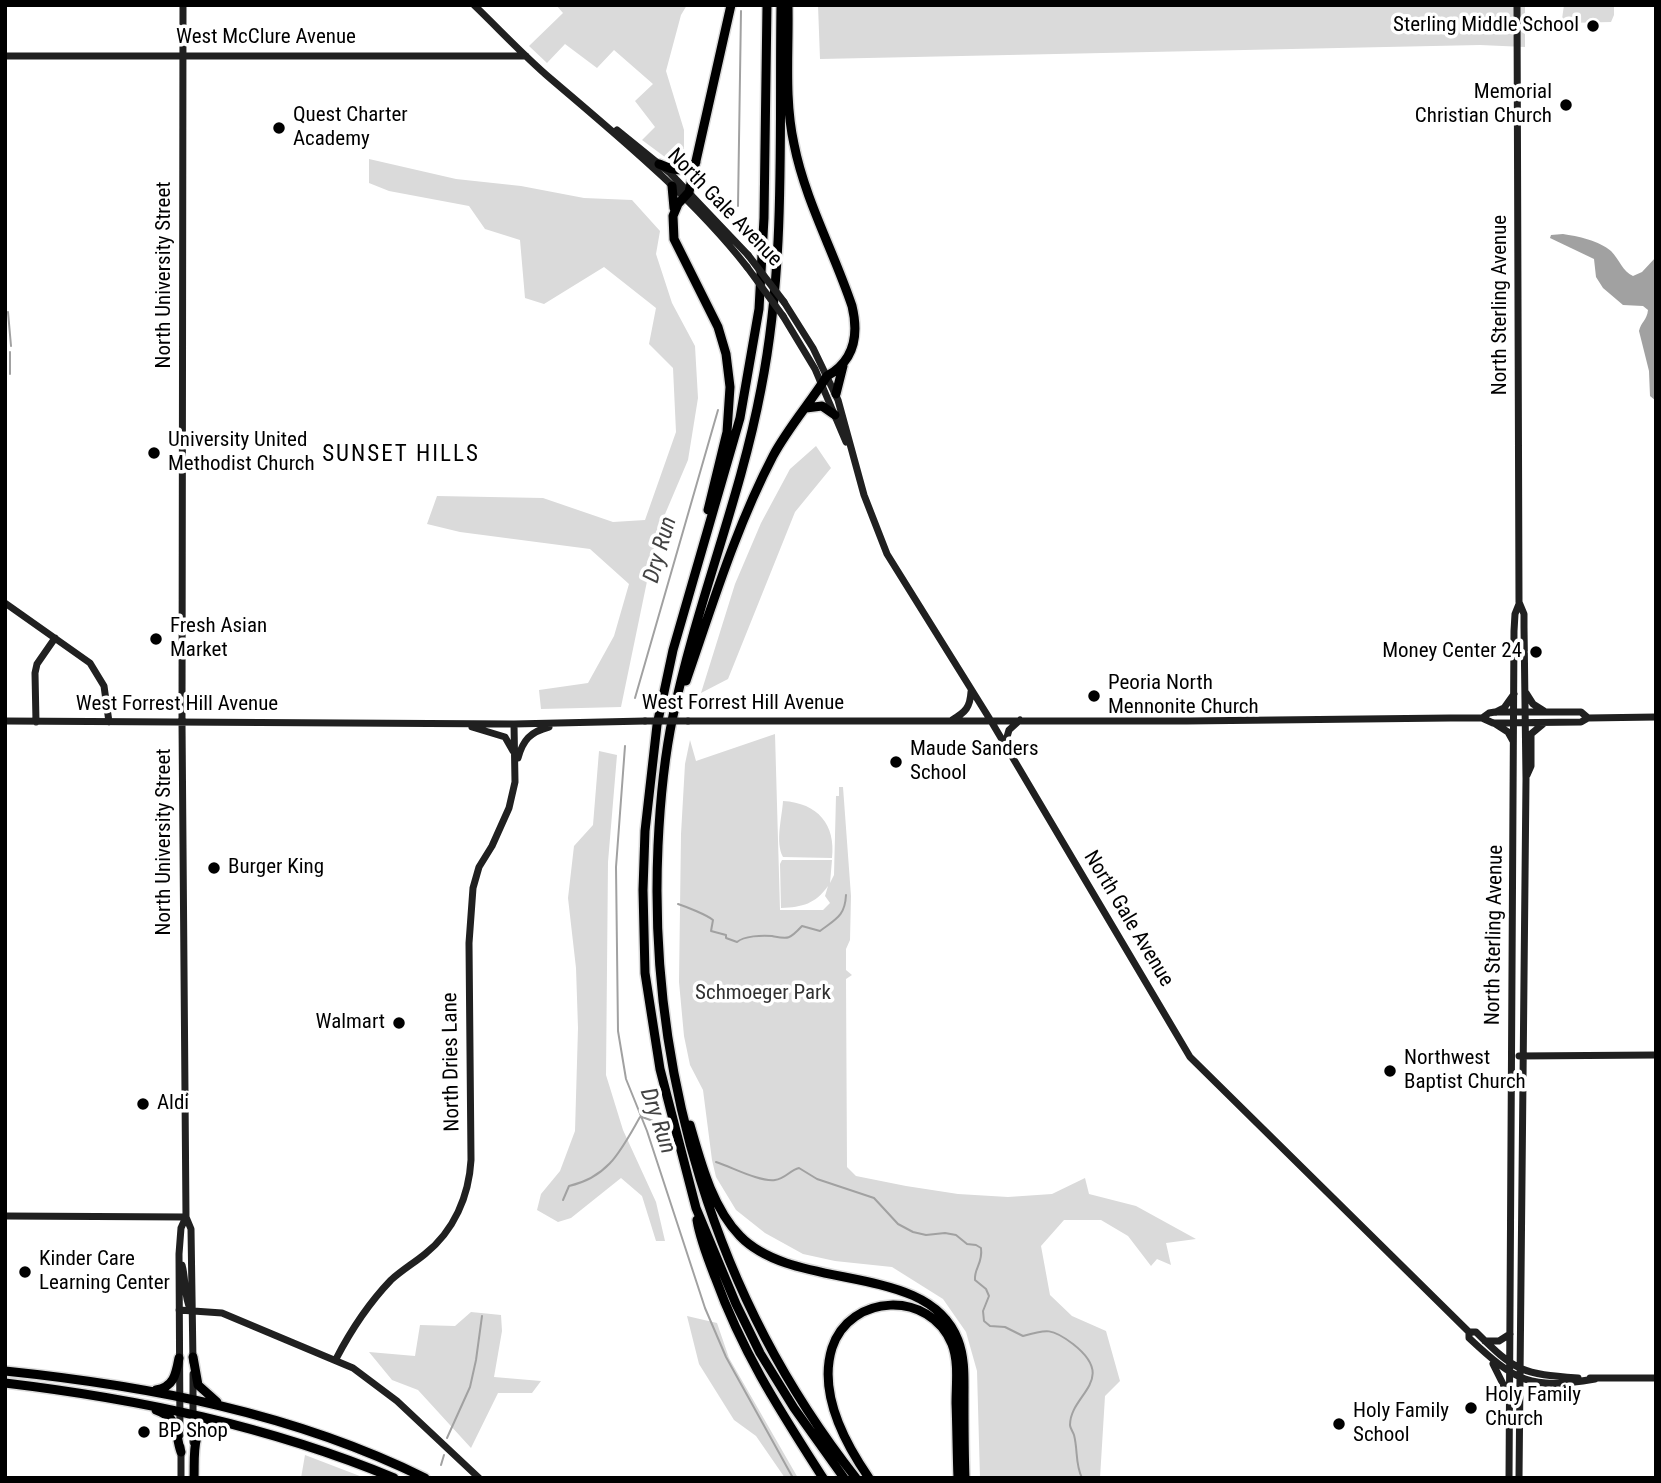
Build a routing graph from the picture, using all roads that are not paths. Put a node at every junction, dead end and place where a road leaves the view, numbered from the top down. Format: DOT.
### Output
graph roads {
  1 [pos="183,5"];
  2 [pos="474,5"];
  3 [pos="731,5"];
  4 [pos="767,5"];
  5 [pos="781,5"];
  6 [pos="788,5"];
  7 [pos="1517,5"];
  8 [pos="5,56"];
  9 [pos="182,56"];
  10 [pos="526,56"];
  11 [pos="566,91"];
  12 [pos="697,160"];
  13 [pos="659,164"];
  14 [pos="672,186"];
  15 [pos="687,195"];
  16 [pos="673,216"];
  17 [pos="843,366"];
  18 [pos="825,380"];
  19 [pos="836,394"];
  20 [pos="806,408"];
  21 [pos="835,415"];
  22 [pos="852,455"];
  23 [pos="5,603"];
  24 [pos="1519,604"];
  25 [pos="55,638"];
  26 [pos="666,679"];
  27 [pos="971,691"];
  28 [pos="1525,692"];
  29 [pos="1515,693"];
  30 [pos="1495,712"];
  31 [pos="1515,712"];
  32 [pos="1525,712"];
  33 [pos="1548,712"];
  34 [pos="1656,717"];
  35 [pos="1482,718"];
  36 [pos="1588,718"];
  37 [pos="1020,720"];
  38 [pos="5,721"];
  39 [pos="952,721"];
  40 [pos="991,721"];
  41 [pos="36,722"];
  42 [pos="109,722"];
  43 [pos="182,722"];
  44 [pos="570,723"];
  45 [pos="1493,723"];
  46 [pos="1515,723"];
  47 [pos="1525,723"];
  48 [pos="1544,723"];
  49 [pos="454,724"];
  50 [pos="514,724"];
  51 [pos="668,740"];
  52 [pos="1005,744"];
  53 [pos="1515,746"];
  54 [pos="515,765"];
  55 [pos="1526,779"];
  56 [pos="660,981"];
  57 [pos="1656,1055"];
  58 [pos="1511,1056"];
  59 [pos="1522,1056"];
  60 [pos="696,1208"];
  61 [pos="5,1216"];
  62 [pos="186,1217"];
  63 [pos="179,1258"];
  64 [pos="179,1310"];
  65 [pos="192,1310"];
  66 [pos="1469,1332"];
  67 [pos="1510,1334"];
  68 [pos="1485,1341"];
  69 [pos="193,1357"];
  70 [pos="179,1359"];
  71 [pos="336,1359"];
  72 [pos="1492,1360"];
  73 [pos="1510,1364"];
  74 [pos="1520,1369"];
  75 [pos="5,1371"];
  76 [pos="1510,1373"];
  77 [pos="1656,1378"];
  78 [pos="1520,1379"];
  79 [pos="1595,1379"];
  80 [pos="5,1383"];
  81 [pos="1541,1384"];
  82 [pos="55,1389"];
  83 [pos="143,1389"];
  84 [pos="180,1396"];
  85 [pos="1509,1397"];
  86 [pos="193,1399"];
  87 [pos="1520,1400"];
  88 [pos="180,1410"];
  89 [pos="193,1413"];
  90 [pos="276,1420"];
  91 [pos="226,1421"];
  92 [pos="181,1452"];
  93 [pos="181,1478"];
  94 [pos="194,1478"];
  95 [pos="394,1478"];
  96 [pos="425,1478"];
  97 [pos="479,1478"];
  98 [pos="825,1478"];
  99 [pos="844,1478"];
  100 [pos="856,1478"];
  101 [pos="869,1478"];
  102 [pos="958,1478"];
  103 [pos="965,1478"];
  104 [pos="1509,1478"];
  105 [pos="1519,1478"];
  1 -- 9 [label="main road, North University Street"];
  2 -- 10 [label="main road, North Gale Avenue"];
  3 -- 12 [label="highway"];
  4 -- 26 [label="highway"];
  5 -- 51 [label="highway"];
  6 -- 17 [label="highway"];
  7 -- 24 [label="main road, North Sterling Avenue"];
  8 -- 9 [label="main road, West McClure Avenue"];
  9 -- 10 [label="main road, West McClure Avenue"];
  9 -- 43 [label="main road, North University Street"];
  10 -- 11 [label="main road, North Gale Avenue"];
  11 -- 13 [label="main road, North Gale Avenue"];
  11 -- 14 [label="main road, North Gale Avenue"];
  12 -- 13 [label="highway"];
  12 -- 15 [label="highway"];
  13 -- 15 [label="main road, North Gale Avenue"];
  14 -- 15 [label="main road, North Gale Avenue"];
  14 -- 16 [label="highway"];
  15 -- 16 [label="highway"];
  15 -- 18 [label="main road, North Gale Avenue, bridge"];
  15 -- 18 [label="main road, North Gale Avenue, bridge"];
  16 -- 26 [label="highway"];
  17 -- 18 [label="highway"];
  17 -- 19 [label="highway"];
  18 -- 19 [label="main road, North Gale Avenue"];
  18 -- 20 [label="highway"];
  18 -- 21 [label="main road, North Gale Avenue"];
  19 -- 22 [label="main road, North Gale Avenue"];
  20 -- 21 [label="highway"];
  20 -- 51 [label="highway"];
  21 -- 22 [label="main road, North Gale Avenue"];
  22 -- 27 [label="main road, North Gale Avenue"];
  23 -- 25 [label="main road"];
  24 -- 28 [label="main road, North Sterling Avenue"];
  24 -- 29 [label="main road, North Sterling Avenue"];
  25 -- 41 [label="main road"];
  25 -- 42 [label="main road"];
  26 -- 60 [label="highway"];
  27 -- 39 [label="main road"];
  27 -- 40 [label="main road, North Gale Avenue"];
  28 -- 32 [label="main road, North Sterling Avenue"];
  28 -- 33 [label="main road"];
  29 -- 30 [label="main road"];
  29 -- 31 [label="main road, North Sterling Avenue"];
  30 -- 31 [label="main road, West Forrest Hill Avenue"];
  30 -- 35 [label="main road, West Forrest Hill Avenue"];
  31 -- 32 [label="main road, West Forrest Hill Avenue"];
  31 -- 46 [label="main road, North Sterling Avenue"];
  32 -- 33 [label="main road, West Forrest Hill Avenue"];
  32 -- 47 [label="main road, North Sterling Avenue"];
  33 -- 36 [label="main road, West Forrest Hill Avenue"];
  34 -- 36 [label="main road, West Forrest Hill Avenue"];
  35 -- 37 [label="main road, West Forrest Hill Avenue"];
  35 -- 45 [label="main road, West Forrest Hill Avenue"];
  36 -- 48 [label="main road, West Forrest Hill Avenue"];
  37 -- 40 [label="main road, West Forrest Hill Avenue"];
  37 -- 52 [label="main road"];
  38 -- 41 [label="main road, West Forrest Hill Avenue"];
  39 -- 40 [label="main road, West Forrest Hill Avenue"];
  39 -- 44 [label="main road, West Forrest Hill Avenue, bridge"];
  40 -- 52 [label="main road, North Gale Avenue"];
  41 -- 42 [label="main road, West Forrest Hill Avenue"];
  42 -- 43 [label="main road, West Forrest Hill Avenue"];
  43 -- 49 [label="main road, West Forrest Hill Avenue"];
  43 -- 62 [label="main road, North University Street"];
  44 -- 50 [label="main road, West Forrest Hill Avenue"];
  44 -- 54 [label="main road"];
  45 -- 46 [label="main road, West Forrest Hill Avenue"];
  45 -- 53 [label="main road"];
  46 -- 47 [label="main road, West Forrest Hill Avenue"];
  46 -- 53 [label="main road, North Sterling Avenue"];
  47 -- 48 [label="main road, West Forrest Hill Avenue"];
  47 -- 55 [label="main road, North Sterling Avenue"];
  48 -- 55 [label="main road"];
  49 -- 50 [label="main road, West Forrest Hill Avenue"];
  49 -- 54 [label="main road"];
  50 -- 54 [label="main road, North Dries Lane"];
  51 -- 56 [label="highway"];
  52 -- 66 [label="main road, North Gale Avenue"];
  53 -- 58 [label="main road, North Sterling Avenue"];
  54 -- 71 [label="main road, North Dries Lane"];
  55 -- 59 [label="main road, North Sterling Avenue"];
  56 -- 100 [label="highway"];
  56 -- 103 [label="highway"];
  57 -- 59 [label="main road"];
  58 -- 59 [label="main road"];
  58 -- 67 [label="main road, North Sterling Avenue"];
  59 -- 74 [label="main road, North Sterling Avenue"];
  60 -- 98 [label="highway"];
  60 -- 99 [label="highway"];
  61 -- 62 [label="main road"];
  62 -- 63 [label="main road, North University Street"];
  62 -- 65 [label="main road, North University Street"];
  63 -- 64 [label="main road, North University Street"];
  63 -- 65 [label="main road"];
  64 -- 65 [label="main road"];
  64 -- 70 [label="main road, North University Street"];
  65 -- 69 [label="main road, North University Street"];
  65 -- 71 [label="main road"];
  66 -- 68 [label="main road, North Gale Avenue"];
  66 -- 72 [label="main road, North Gale Avenue"];
  67 -- 68 [label="main road"];
  67 -- 73 [label="main road, North Sterling Avenue"];
  68 -- 73 [label="main road, North Gale Avenue"];
  69 -- 86 [label="main road, North University Street"];
  69 -- 90 [label="highway"];
  70 -- 83 [label="highway"];
  70 -- 84 [label="main road, North University Street"];
  71 -- 97 [label="main road"];
  72 -- 76 [label="main road, North Gale Avenue"];
  72 -- 85 [label="main road"];
  73 -- 74 [label="main road, North Gale Avenue"];
  73 -- 76 [label="main road, North Sterling Avenue"];
  74 -- 78 [label="main road, North Sterling Avenue"];
  74 -- 79 [label="main road, North Gale Avenue"];
  75 -- 83 [label="highway"];
  76 -- 78 [label="main road, North Gale Avenue"];
  76 -- 85 [label="main road, North Sterling Avenue"];
  77 -- 79 [label="main road"];
  78 -- 81 [label="main road, North Gale Avenue"];
  78 -- 87 [label="main road, North Sterling Avenue"];
  79 -- 81 [label="main road"];
  80 -- 82 [label="highway"];
  81 -- 87 [label="main road"];
  82 -- 88 [label="highway"];
  82 -- 92 [label="highway"];
  83 -- 84 [label="highway"];
  84 -- 86 [label="highway"];
  84 -- 88 [label="main road, North University Street"];
  85 -- 104 [label="main road, North Sterling Avenue"];
  86 -- 89 [label="main road, North University Street"];
  86 -- 90 [label="highway"];
  87 -- 105 [label="main road, North Sterling Avenue"];
  88 -- 89 [label="highway"];
  88 -- 92 [label="main road, North University Street"];
  89 -- 91 [label="highway"];
  89 -- 94 [label="main road, North University Street"];
  90 -- 96 [label="highway"];
  91 -- 94 [label="highway"];
  91 -- 95 [label="highway"];
  92 -- 93 [label="main road, North University Street"];
  101 -- 102 [label="highway"];
}
